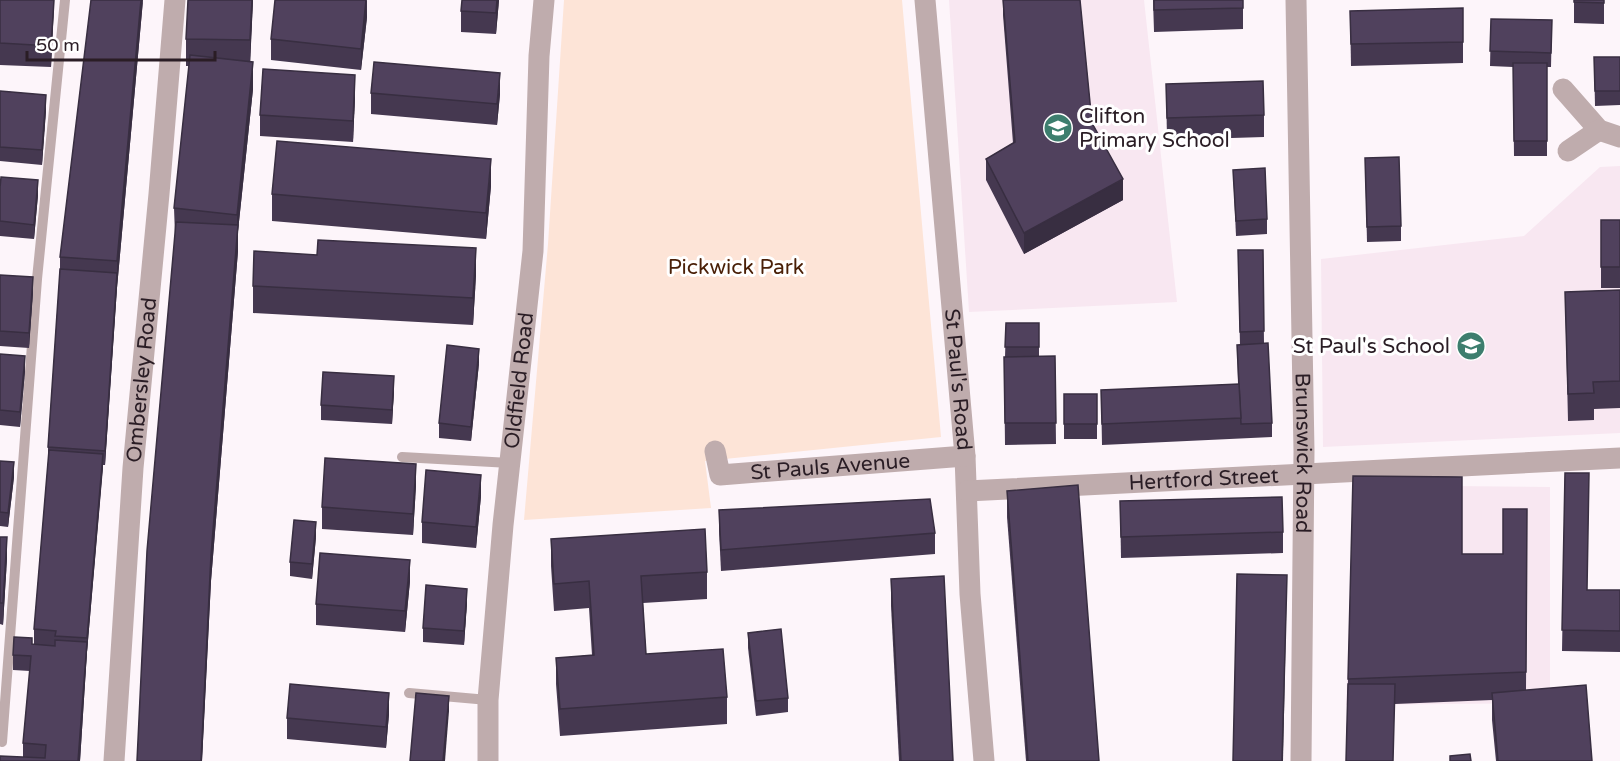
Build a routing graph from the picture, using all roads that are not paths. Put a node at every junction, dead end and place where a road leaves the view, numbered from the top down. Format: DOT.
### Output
graph roads {
  1 [pos="65,0"];
  2 [pos="175,0"];
  3 [pos="544,0"];
  4 [pos="925,0"];
  5 [pos="1296,0"];
  6 [pos="1563,89"];
  7 [pos="1599,130"];
  8 [pos="1620,137"];
  9 [pos="1568,151"];
  10 [pos="715,451"];
  11 [pos="965,456"];
  12 [pos="402,457"];
  13 [pos="1620,458"];
  14 [pos="510,463"];
  15 [pos="1304,474"];
  16 [pos="967,491"];
  17 [pos="409,693"];
  18 [pos="488,700"];
  19 [pos="2,742"];
  20 [pos="114,761"];
  21 [pos="488,761"];
  22 [pos="984,761"];
  23 [pos="1301,761"];
  1 -- 19 [label="lane"];
  2 -- 20 [label="street, Ombersley Road"];
  3 -- 14 [label="street, Oldfield Road"];
  4 -- 11 [label="street, St Paul's Road"];
  5 -- 15 [label="street, Brunswick Road"];
  6 -- 7 [label="street"];
  7 -- 8 [label="street"];
  7 -- 9 [label="street"];
  10 -- 11 [label="street, St Pauls Avenue"];
  11 -- 16 [label="street, St Paul's Road"];
  12 -- 14 [label="lane"];
  13 -- 15 [label="street, Hertford Street"];
  14 -- 18 [label="street, Oldfield Road"];
  15 -- 16 [label="street, Hertford Street"];
  15 -- 23 [label="street, Brunswick Road"];
  16 -- 22 [label="street, St Paul's Road"];
  17 -- 18 [label="lane"];
  18 -- 21 [label="street, Oldfield Road"];
}
